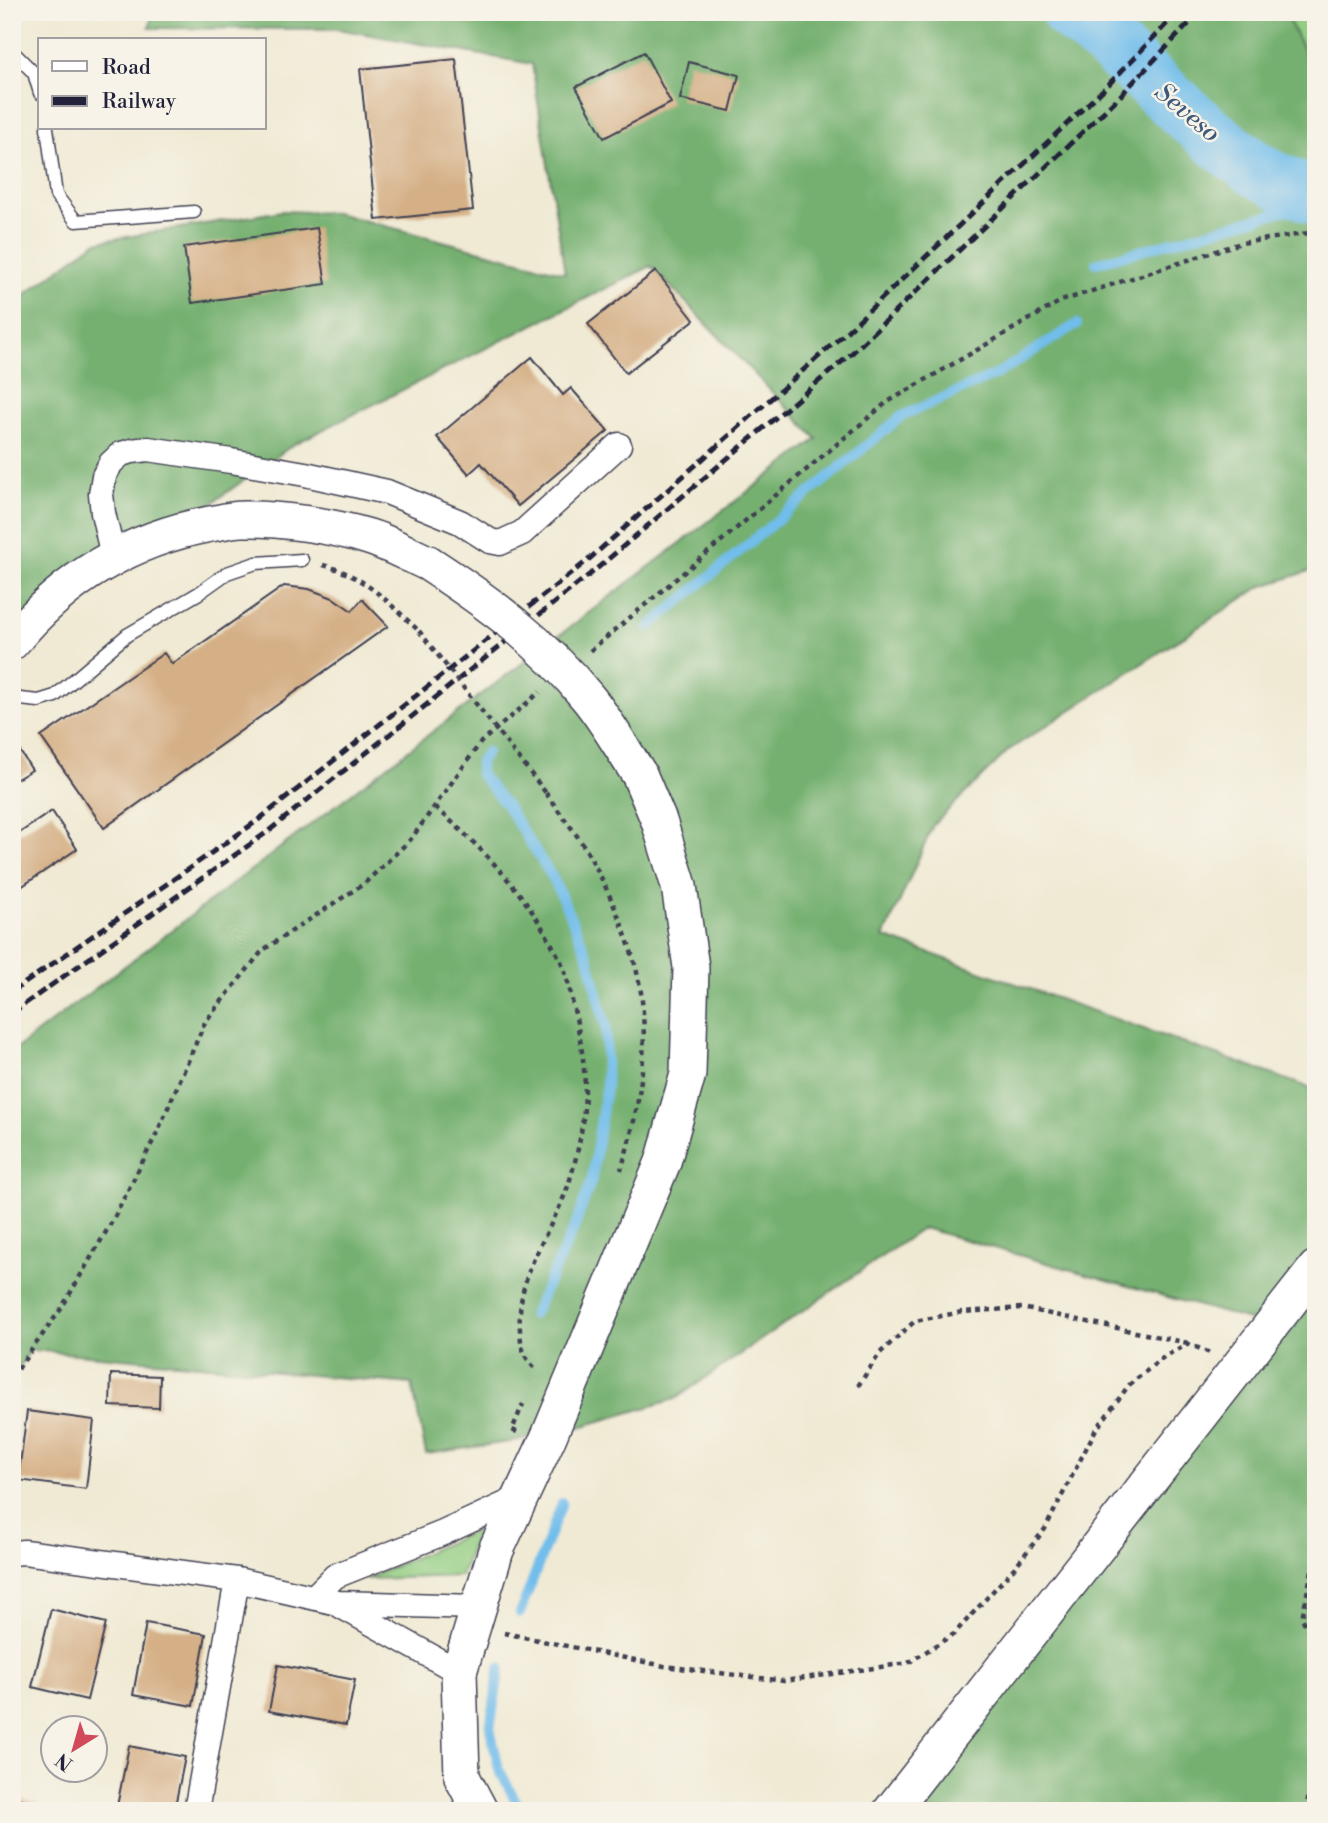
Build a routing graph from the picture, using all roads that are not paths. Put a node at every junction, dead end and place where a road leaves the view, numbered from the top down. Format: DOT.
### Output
graph roads {
  1 [pos="12,51"];
  2 [pos="38,86"];
  3 [pos="47,130"];
  4 [pos="194,212"];
  5 [pos="619,445"];
  6 [pos="113,556"];
  7 [pos="302,560"];
  8 [pos="12,642"];
  9 [pos="12,695"];
  10 [pos="1316,1268"];
  11 [pos="520,1497"];
  12 [pos="12,1553"];
  13 [pos="237,1580"];
  14 [pos="326,1600"];
  15 [pos="475,1616"];
  16 [pos="459,1672"];
  17 [pos="196,1811"];
  18 [pos="480,1811"];
  19 [pos="891,1811"];
  1 -- 2 [label="lane"];
  3 -- 4 [label="lane"];
  5 -- 6 [label="street"];
  6 -- 8 [label="main road"];
  6 -- 11 [label="main road, bridge"];
  7 -- 9 [label="lane"];
  10 -- 19 [label="main road"];
  11 -- 14 [label="street"];
  11 -- 15 [label="main road"];
  12 -- 13 [label="street"];
  13 -- 14 [label="street"];
  13 -- 17 [label="street"];
  14 -- 15 [label="street"];
  14 -- 16 [label="street"];
  15 -- 16 [label="main road"];
  16 -- 18 [label="main road"];
}
